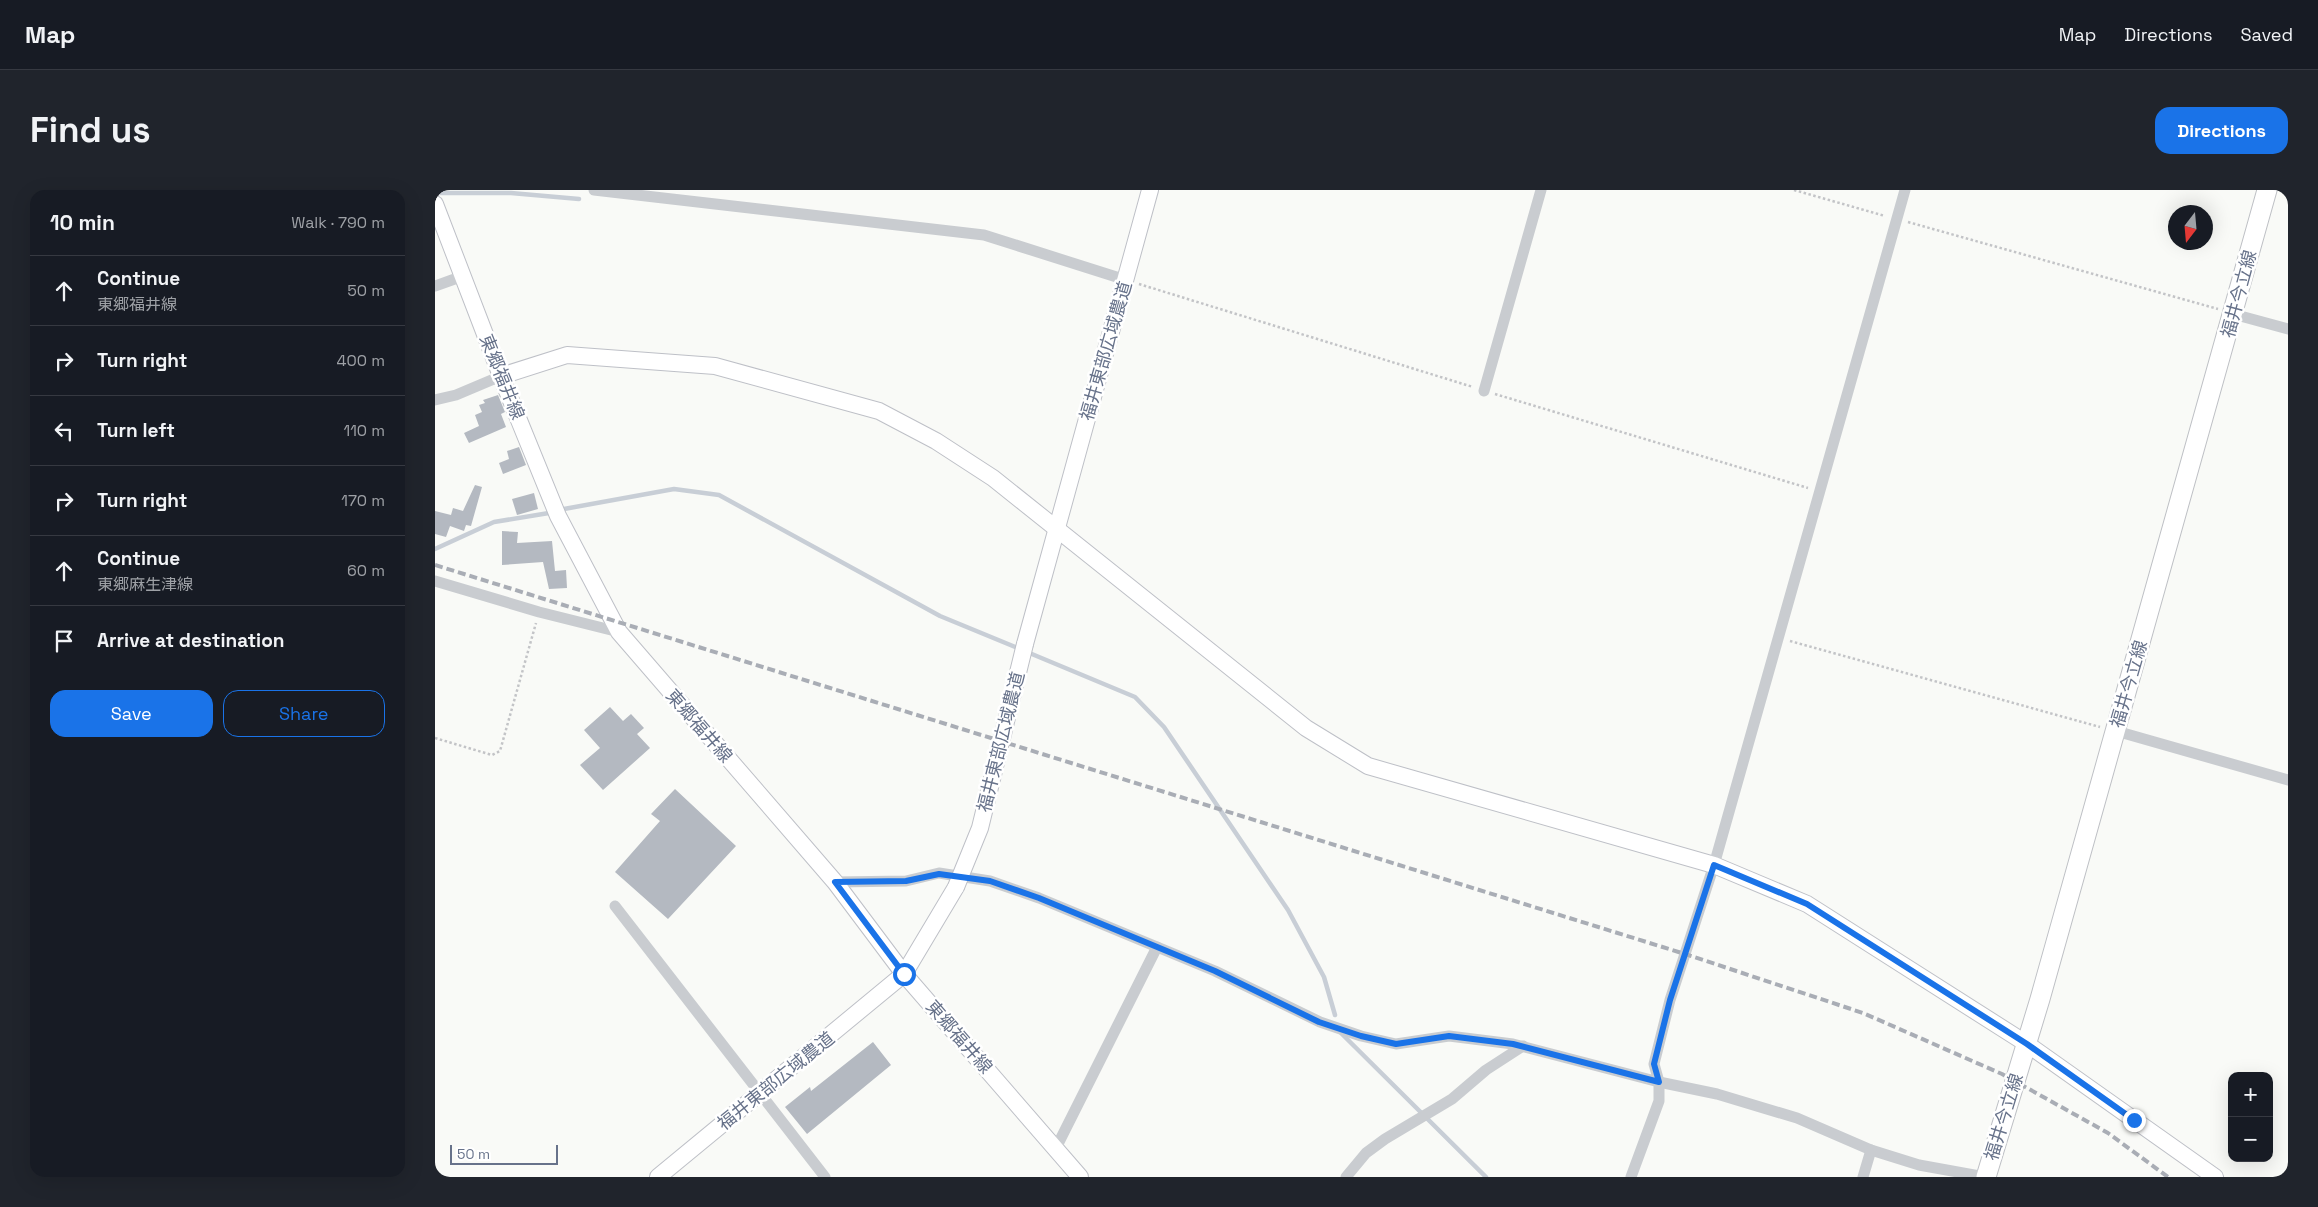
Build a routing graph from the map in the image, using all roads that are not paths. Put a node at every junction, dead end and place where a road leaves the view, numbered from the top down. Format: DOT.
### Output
graph roads {
  1 [pos="594,190"];
  2 [pos="1150,190"];
  3 [pos="1541,190"];
  4 [pos="1905,190"];
  5 [pos="2267,190"];
  6 [pos="435,204"];
  7 [pos="463,276"];
  8 [pos="1126,280"];
  9 [pos="435,286"];
  10 [pos="2233,314"];
  11 [pos="2288,329"];
  12 [pos="501,376"];
  13 [pos="1484,391"];
  14 [pos="435,400"];
  15 [pos="1057,530"];
  16 [pos="435,581"];
  17 [pos="619,632"];
  18 [pos="2116,731"];
  19 [pos="2288,780"];
  20 [pos="1714,865"];
  21 [pos="835,882"];
  22 [pos="615,906"];
  23 [pos="1157,947"];
  24 [pos="904,974"];
  25 [pos="2027,1044"];
  26 [pos="1523,1046"];
  27 [pos="1659,1082"];
  28 [pos="760,1094"];
  29 [pos="1056,1148"];
  30 [pos="1871,1150"];
  31 [pos="658,1177"];
  32 [pos="825,1177"];
  33 [pos="1080,1177"];
  34 [pos="1346,1177"];
  35 [pos="1631,1177"];
  36 [pos="1863,1177"];
  37 [pos="1985,1177"];
  38 [pos="2215,1177"];
  1 -- 8 [label="street"];
  2 -- 8 [label="street, 福井東部広域農道"];
  3 -- 13 [label="street"];
  4 -- 20 [label="street"];
  5 -- 10 [label="main road, 福井今立線"];
  6 -- 7 [label="street, 東郷福井線"];
  7 -- 9 [label="street"];
  7 -- 12 [label="street, 東郷福井線"];
  8 -- 15 [label="street, 福井東部広域農道"];
  10 -- 11 [label="street"];
  10 -- 18 [label="main road, 福井今立線"];
  12 -- 14 [label="street"];
  12 -- 15 [label="street"];
  12 -- 17 [label="street, 東郷福井線"];
  15 -- 20 [label="street"];
  15 -- 24 [label="street, 福井東部広域農道, bridge"];
  16 -- 17 [label="street"];
  17 -- 21 [label="street, 東郷福井線"];
  18 -- 19 [label="street"];
  18 -- 25 [label="main road, 福井今立線"];
  20 -- 25 [label="street"];
  20 -- 27 [label="street"];
  21 -- 23 [label="street"];
  21 -- 24 [label="street, 東郷福井線"];
  22 -- 28 [label="street"];
  23 -- 26 [label="street"];
  23 -- 29 [label="street"];
  24 -- 28 [label="street, 福井東部広域農道"];
  24 -- 29 [label="street, 東郷福井線"];
  25 -- 37 [label="main road, 福井今立線"];
  25 -- 38 [label="street"];
  26 -- 27 [label="street"];
  26 -- 34 [label="street"];
  27 -- 30 [label="street"];
  27 -- 35 [label="street"];
  28 -- 31 [label="street, 福井東部広域農道"];
  28 -- 32 [label="street"];
  29 -- 33 [label="street, 東郷福井線"];
  30 -- 36 [label="street"];
  30 -- 37 [label="street"];
}
